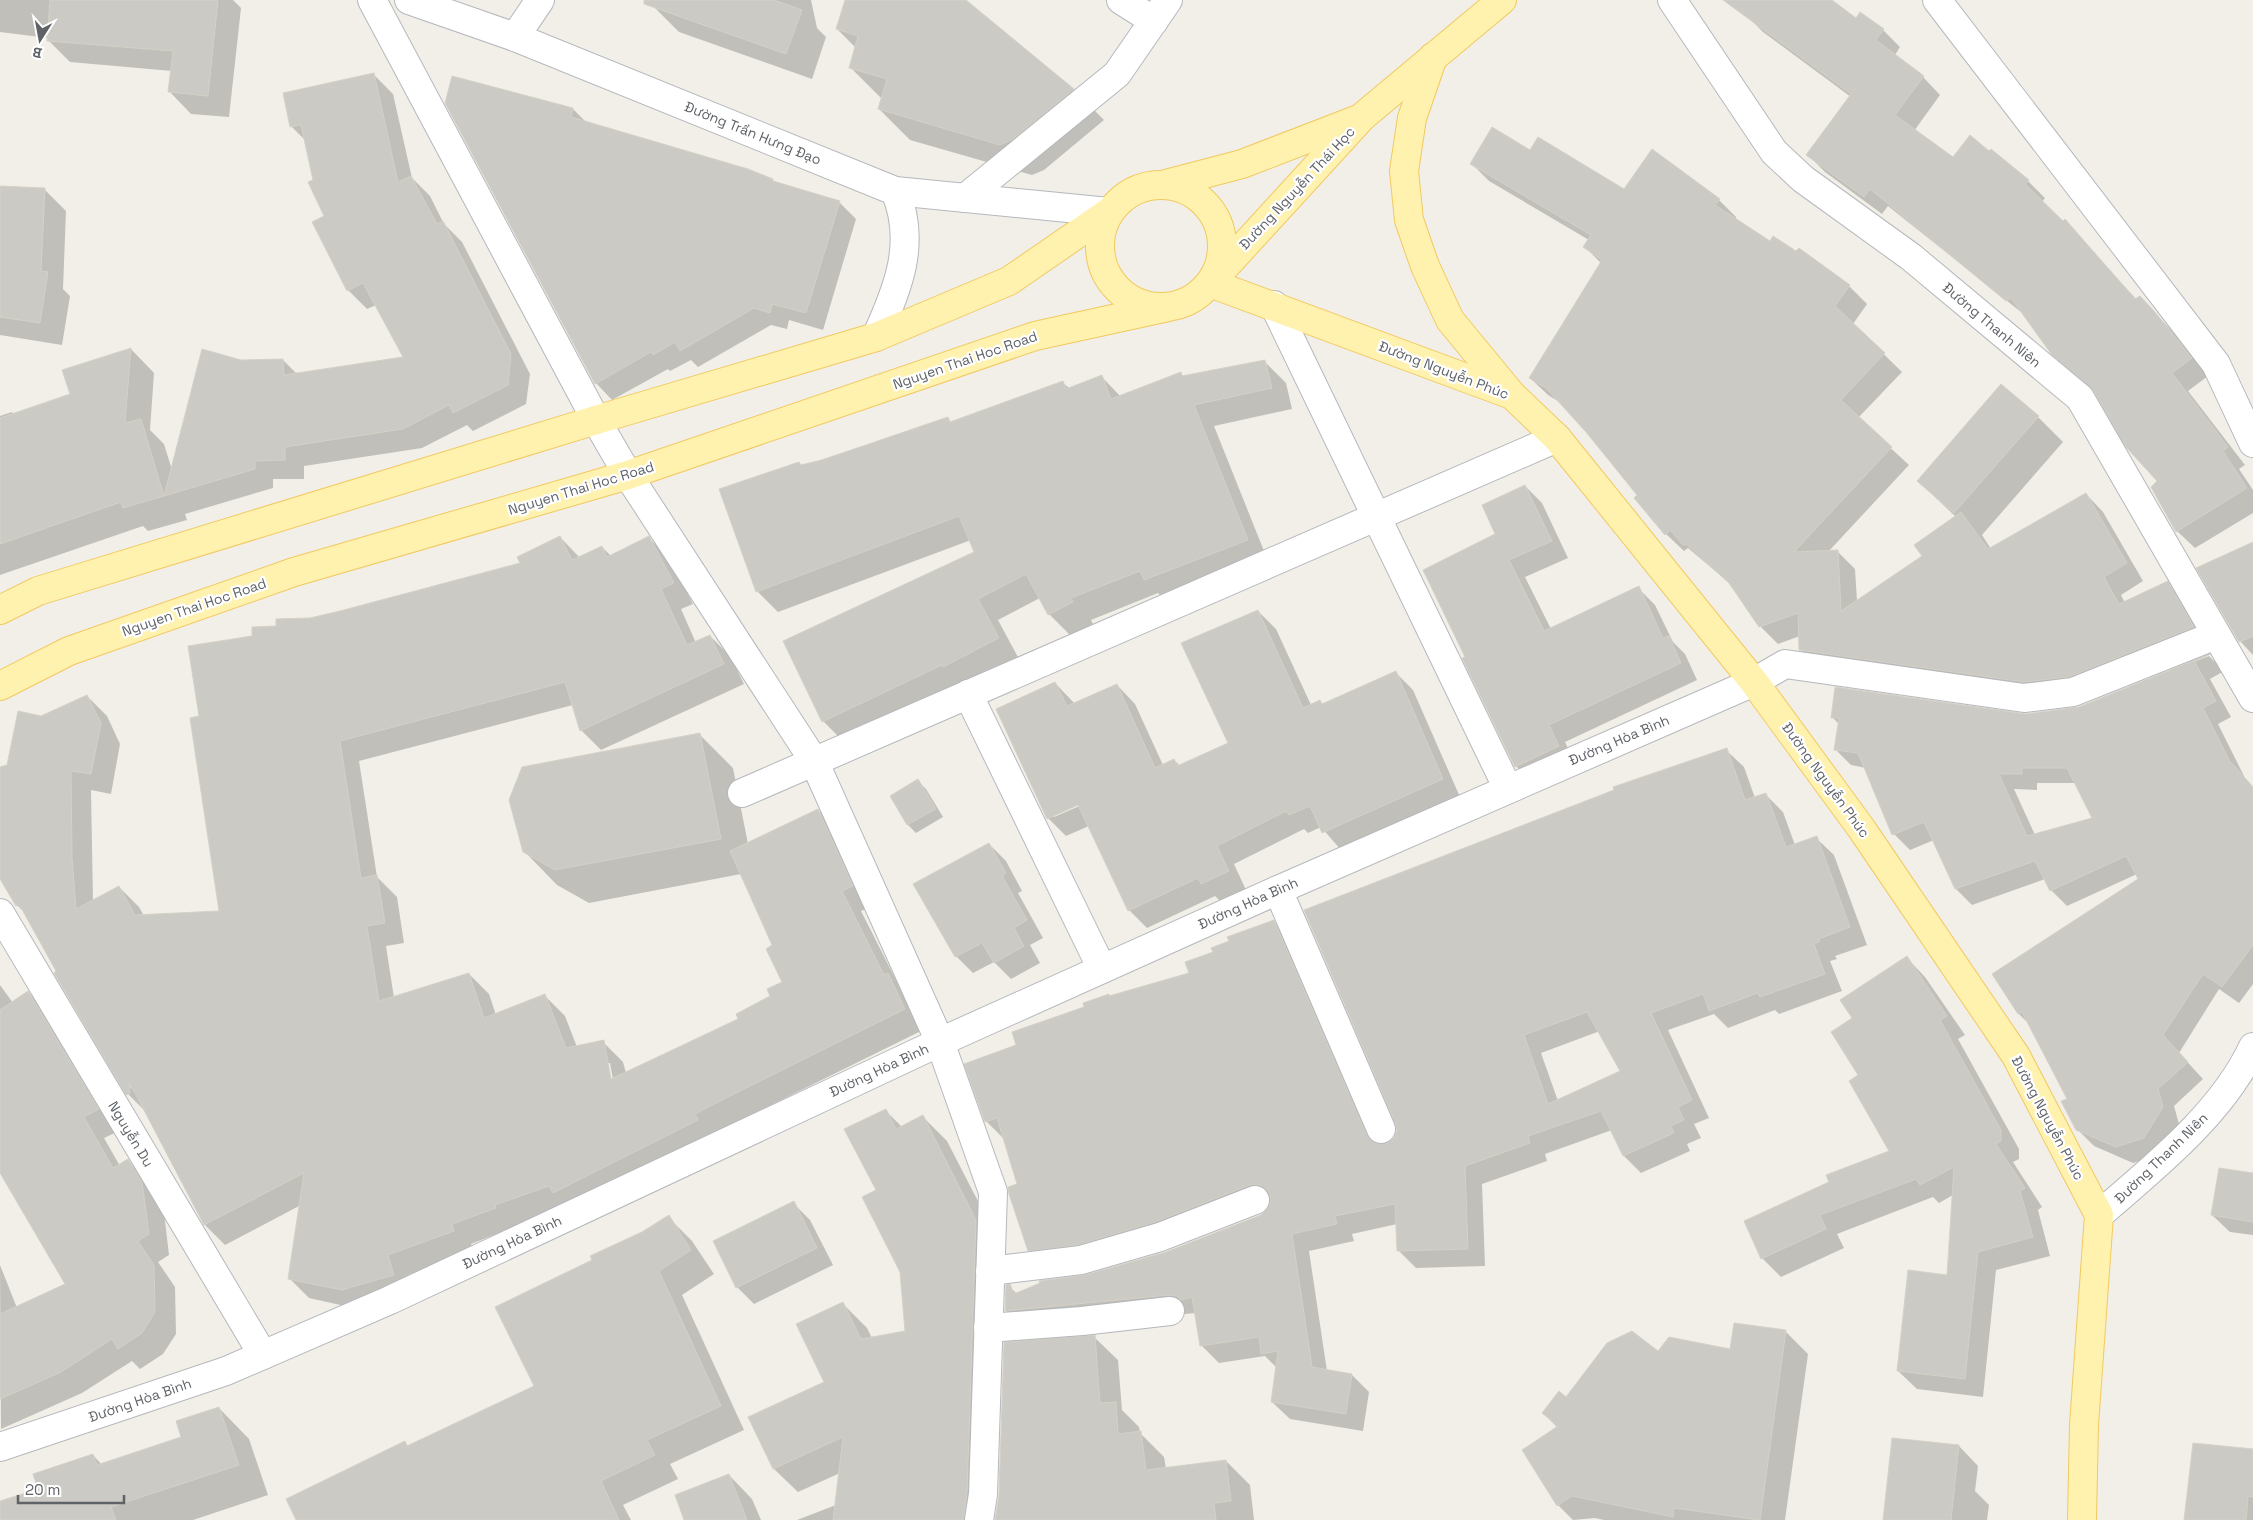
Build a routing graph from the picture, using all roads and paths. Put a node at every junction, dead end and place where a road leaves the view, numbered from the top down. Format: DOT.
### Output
graph roads {
  1 [pos="372,0"];
  2 [pos="409,0"];
  3 [pos="540,0"];
  4 [pos="1121,0"];
  5 [pos="1502,0"];
  6 [pos="1672,0"];
  7 [pos="1937,0"];
  8 [pos="1161,11"];
  9 [pos="515,37"];
  10 [pos="1433,57"];
  11 [pos="1362,117"];
  12 [pos="1161,185"];
  13 [pos="894,191"];
  14 [pos="965,198"];
  15 [pos="1109,212"];
  16 [pos="1210,282"];
  17 [pos="1274,305"];
  18 [pos="1168,307"];
  19 [pos="876,336"];
  20 [pos="1512,395"];
  21 [pos="596,420"];
  22 [pos="1557,438"];
  23 [pos="2253,443"];
  24 [pos="628,475"];
  25 [pos="1376,516"];
  26 [pos="0,610"];
  27 [pos="2216,635"];
  28 [pos="1754,682"];
  29 [pos="0,686"];
  30 [pos="968,694"];
  31 [pos="2253,698"];
  32 [pos="814,761"];
  33 [pos="1508,789"];
  34 [pos="742,793"];
  35 [pos="1278,890"];
  36 [pos="0,913"];
  37 [pos="1102,968"];
  38 [pos="940,1042"];
  39 [pos="2253,1047"];
  40 [pos="1381,1129"];
  41 [pos="1255,1200"];
  42 [pos="2099,1215"];
  43 [pos="990,1271"];
  44 [pos="1170,1311"];
  45 [pos="988,1328"];
  46 [pos="263,1354"];
  47 [pos="0,1447"];
  48 [pos="979,1520"];
  49 [pos="2082,1520"];
  1 -- 21 [label="street"];
  2 -- 9 [label="street, Đường Trần Hưng Đạo"];
  3 -- 9 [label="street"];
  4 -- 8 [label="street"];
  5 -- 10 [label="main road"];
  6 -- 27 [label="street, Đường Thanh Niên"];
  7 -- 23 [label="street"];
  8 -- 14 [label="street"];
  9 -- 13 [label="street, Đường Trần Hưng Đạo"];
  10 -- 11 [label="main road"];
  10 -- 20 [label="main road"];
  11 -- 12 [label="main road, Đường Nguyễn Thái Học"];
  11 -- 16 [label="main road, Đường Nguyễn Thái Học"];
  12 -- 15 [label="main road"];
  12 -- 16 [label="main road"];
  13 -- 14 [label="street, Đường Trần Hưng Đạo"];
  13 -- 19 [label="street"];
  14 -- 15 [label="street, Đường Trần Hưng Đạo"];
  15 -- 18 [label="main road"];
  15 -- 19 [label="main road"];
  16 -- 17 [label="main road, Đường Nguyễn Phúc"];
  16 -- 18 [label="main road"];
  17 -- 20 [label="main road, Đường Nguyễn Phúc"];
  17 -- 25 [label="street"];
  18 -- 24 [label="main road, Nguyen Thai Hoc Road"];
  19 -- 21 [label="main road"];
  20 -- 22 [label="main road, Đường Nguyễn Phúc"];
  21 -- 24 [label="street"];
  21 -- 26 [label="main road"];
  22 -- 25 [label="street"];
  22 -- 28 [label="main road, Đường Nguyễn Phúc"];
  24 -- 29 [label="main road, Nguyen Thai Hoc Road"];
  24 -- 32 [label="street"];
  25 -- 30 [label="street"];
  25 -- 33 [label="street"];
  27 -- 28 [label="street, Đường Hòa Bình"];
  27 -- 31 [label="street, Đường Thanh Niên"];
  28 -- 33 [label="street, Đường Hòa Bình"];
  28 -- 42 [label="main road, Đường Nguyễn Phúc"];
  30 -- 32 [label="street"];
  30 -- 37 [label="street"];
  32 -- 34 [label="street"];
  32 -- 38 [label="street"];
  33 -- 35 [label="street, Đường Hòa Bình"];
  35 -- 37 [label="street, Đường Hòa Bình"];
  35 -- 40 [label="street"];
  36 -- 46 [label="street, Nguyễn Du"];
  37 -- 38 [label="street, Đường Hòa Bình"];
  38 -- 43 [label="street"];
  38 -- 46 [label="street, Đường Hòa Bình"];
  39 -- 42 [label="street, Đường Thanh Niên"];
  41 -- 43 [label="street"];
  42 -- 49 [label="main road"];
  43 -- 45 [label="street"];
  44 -- 45 [label="street"];
  45 -- 48 [label="street"];
  46 -- 47 [label="street, Đường Hòa Bình"];
}
